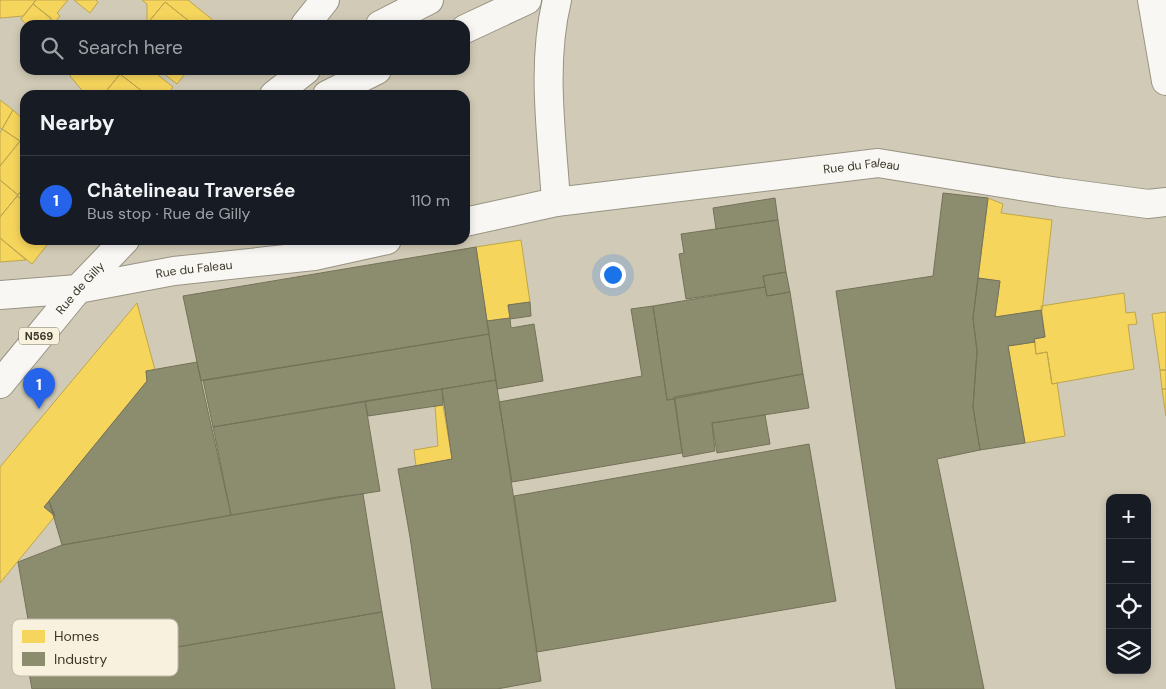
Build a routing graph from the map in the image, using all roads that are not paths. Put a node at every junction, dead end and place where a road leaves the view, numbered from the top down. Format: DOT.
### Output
graph roads {
  1 [pos="325,0"];
  2 [pos="429,0"];
  3 [pos="527,0"];
  4 [pos="557,0"];
  5 [pos="1152,0"];
  6 [pos="308,20"];
  7 [pos="390,20"];
  8 [pos="470,27"];
  9 [pos="279,75"];
  10 [pos="300,75"];
  11 [pos="367,75"];
  12 [pos="1166,81"];
  13 [pos="275,90"];
  14 [pos="280,90"];
  15 [pos="337,90"];
  16 [pos="556,202"];
  17 [pos="1166,202"];
  18 [pos="470,221"];
  19 [pos="120,245"];
  20 [pos="364,245"];
  21 [pos="78,289"];
  22 [pos="0,295"];
  23 [pos="0,384"];
  1 -- 6 [label="street"];
  2 -- 7 [label="street"];
  3 -- 8 [label="street"];
  4 -- 16 [label="street"];
  5 -- 12 [label="street"];
  9 -- 13 [label="street"];
  10 -- 14 [label="street"];
  11 -- 15 [label="street"];
  16 -- 17 [label="street, Rue du Faleau"];
  16 -- 18 [label="street, Rue du Faleau"];
  19 -- 21 [label="street, Rue de Gilly / N569"];
  20 -- 21 [label="street, Rue du Faleau"];
  21 -- 22 [label="street, Rue du Faleau"];
  21 -- 23 [label="street, Rue de Gilly / N569"];
}
